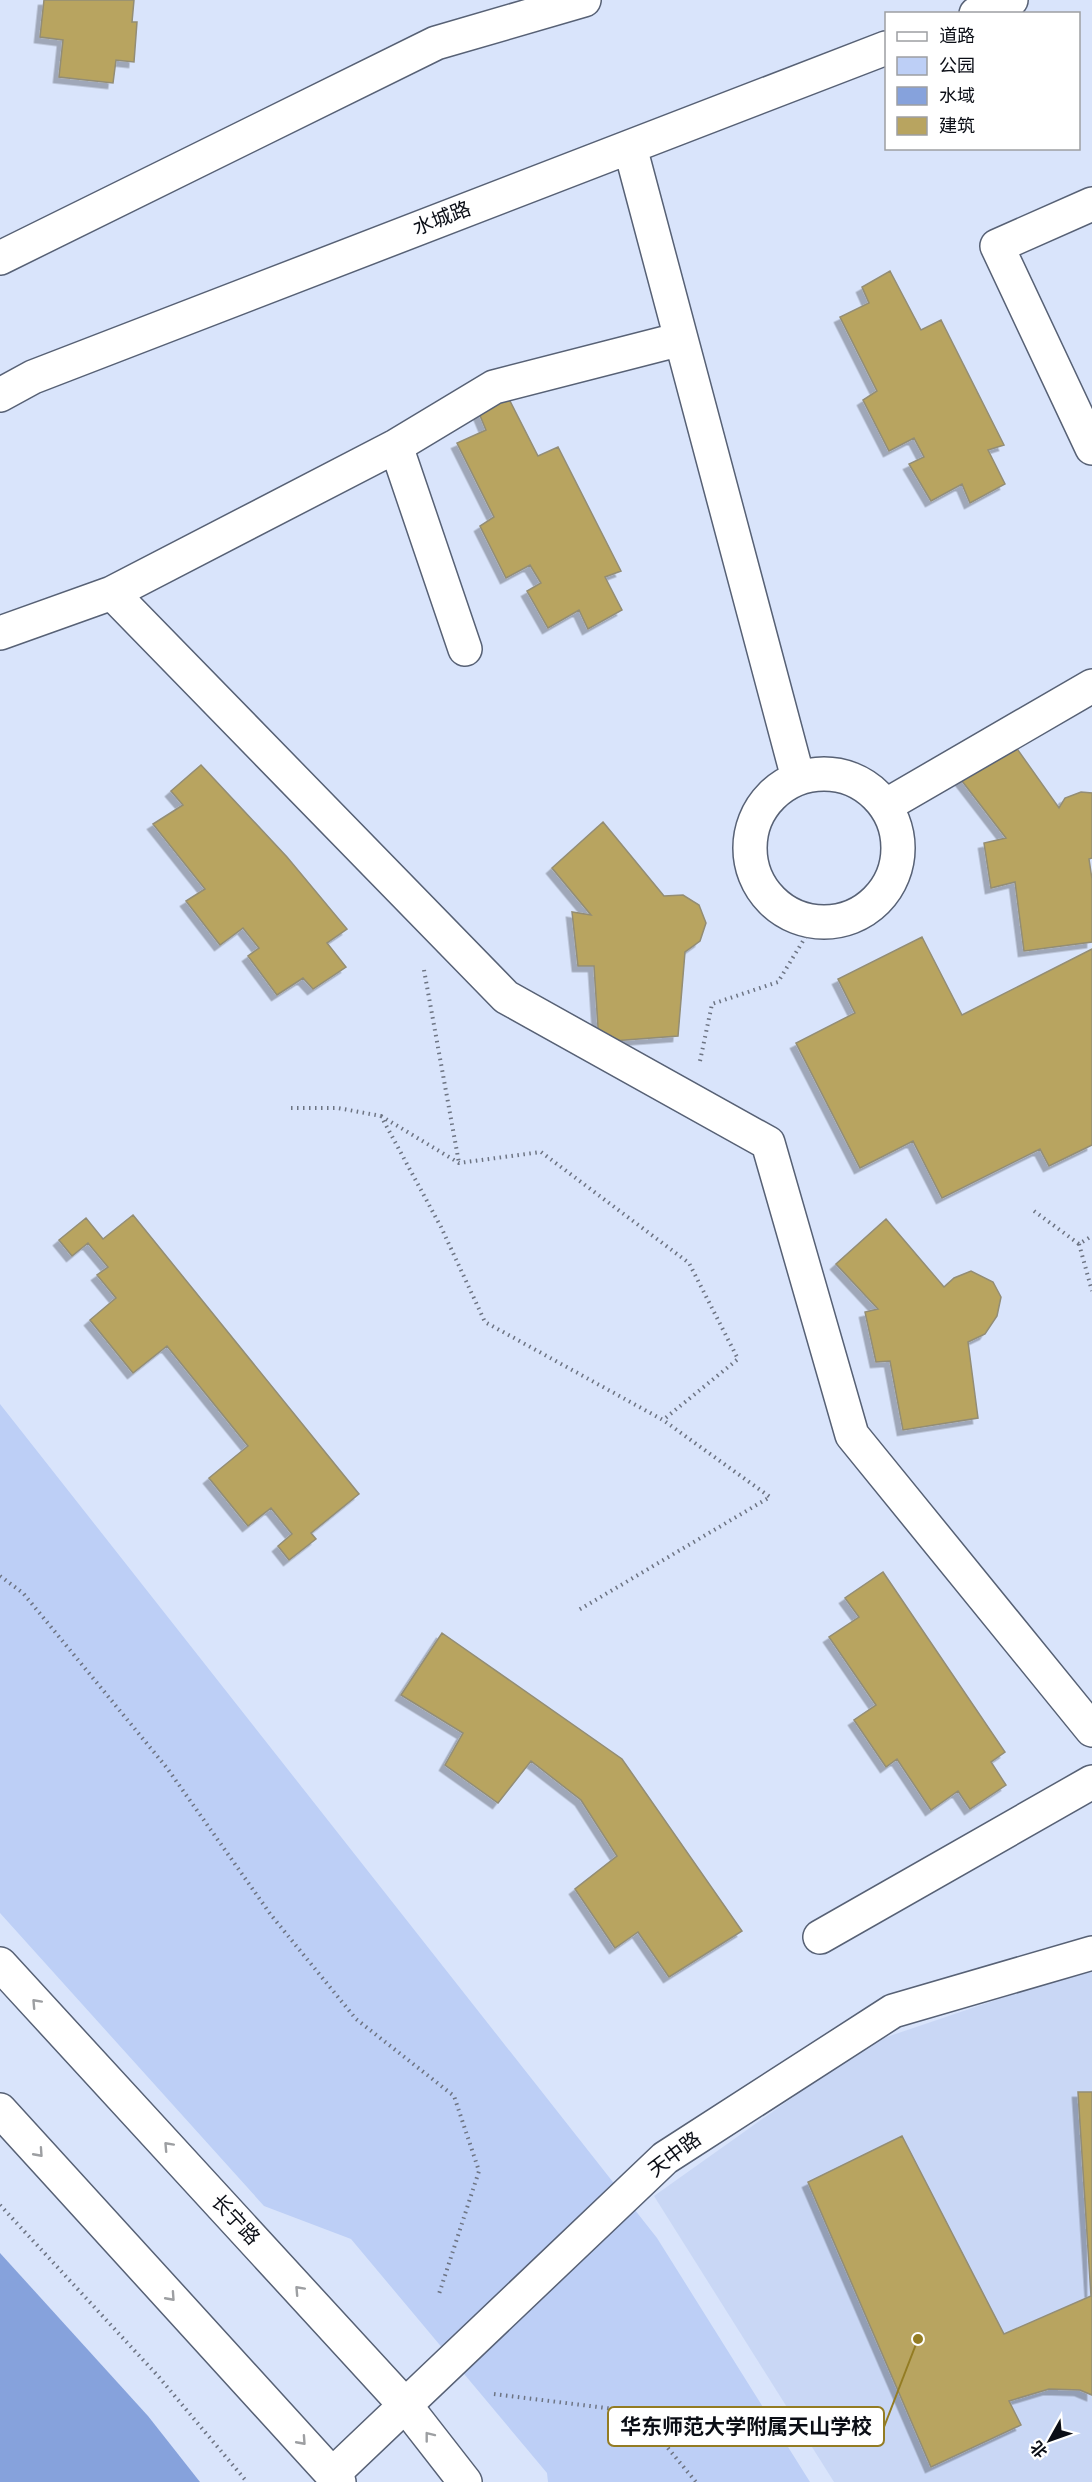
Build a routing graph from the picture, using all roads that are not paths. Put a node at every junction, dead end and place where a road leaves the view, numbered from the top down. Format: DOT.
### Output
graph roads {
  1 [pos="584,0"];
  2 [pos="1011,0"];
  3 [pos="981,12"];
  4 [pos="885,48"];
  5 [pos="630,147"];
  6 [pos="1092,204"];
  7 [pos="0,258"];
  8 [pos="681,339"];
  9 [pos="0,394"];
  10 [pos="396,446"];
  11 [pos="1092,448"];
  12 [pos="112,593"];
  13 [pos="0,633"];
  14 [pos="465,648"];
  15 [pos="1092,686"];
  16 [pos="798,778"];
  17 [pos="885,806"];
  18 [pos="1092,1730"];
  19 [pos="1092,1782"];
  20 [pos="820,1937"];
  21 [pos="1092,1953"];
  22 [pos="0,1964"];
  23 [pos="0,2110"];
  24 [pos="405,2405"];
  25 [pos="336,2478"];
  26 [pos="465,2482"];
  1 -- 7 [label="street"];
  2 -- 3 [label="street"];
  4 -- 5 [label="street, 水城路"];
  5 -- 8 [label="street"];
  5 -- 9 [label="street, 水城路"];
  6 -- 11 [label="street"];
  8 -- 10 [label="street"];
  8 -- 16 [label="street"];
  10 -- 12 [label="street"];
  10 -- 14 [label="street"];
  12 -- 13 [label="street"];
  12 -- 18 [label="street"];
  15 -- 17 [label="street"];
  16 -- 17 [label="street"];
  16 -- 17 [label="street"];
  19 -- 20 [label="street"];
  21 -- 24 [label="street, 天中路"];
  24 -- 22 [label="street, 长宁路, one-way"];
  23 -- 25 [label="street, one-way"];
  24 -- 25 [label="street, 天中路"];
  26 -- 24 [label="street, 长宁路, one-way"];
}
